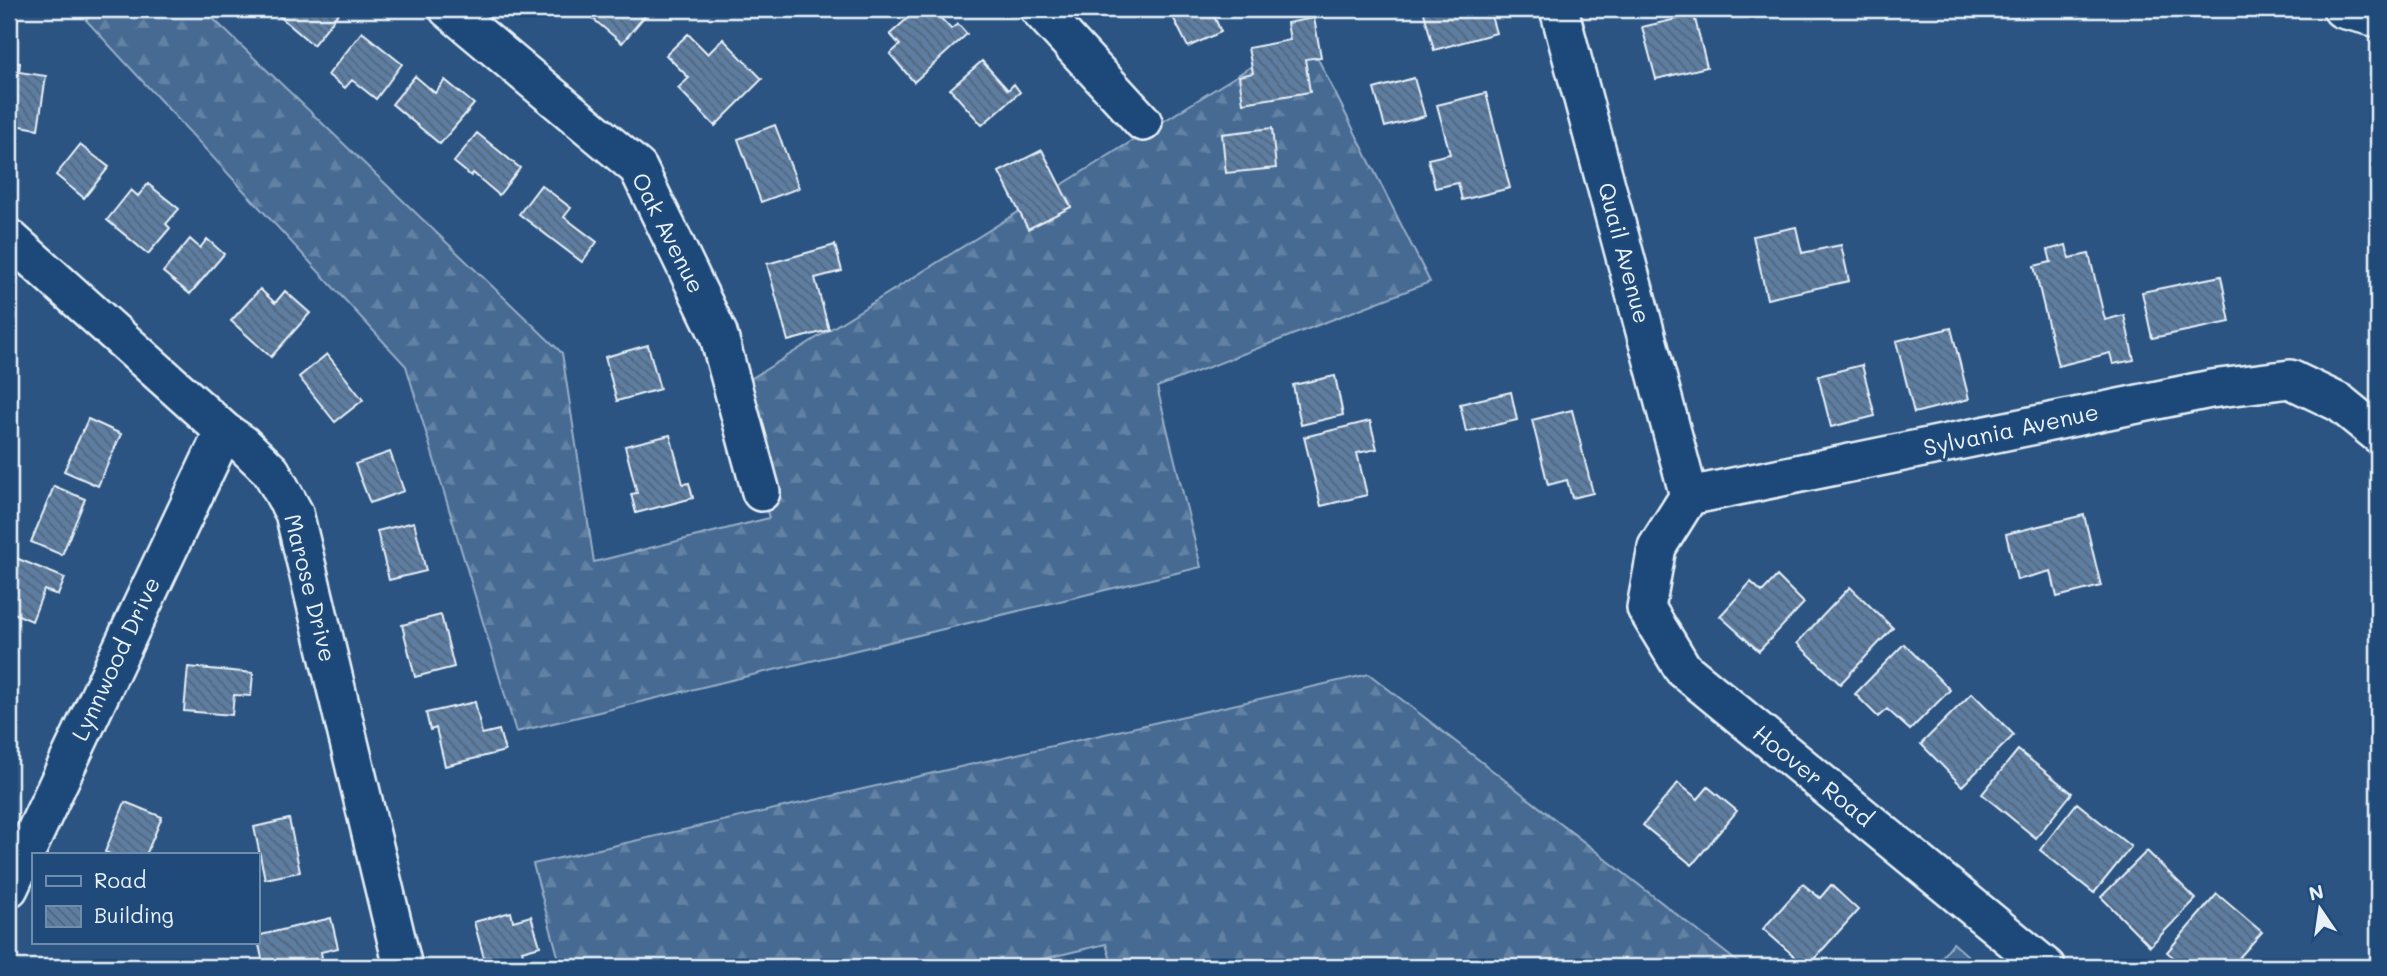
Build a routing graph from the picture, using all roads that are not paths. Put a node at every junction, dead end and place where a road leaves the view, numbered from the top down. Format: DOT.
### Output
graph roads {
  1 [pos="448,9"];
  2 [pos="1039,9"];
  3 [pos="1559,9"];
  4 [pos="2342,9"];
  5 [pos="2378,19"];
  6 [pos="1143,122"];
  7 [pos="9,238"];
  8 [pos="224,430"];
  9 [pos="2378,434"];
  10 [pos="761,492"];
  11 [pos="1689,496"];
  12 [pos="9,888"];
  13 [pos="402,967"];
  14 [pos="2046,967"];
  1 -- 10 [label="street, Oak Avenue"];
  2 -- 6 [label="street"];
  3 -- 11 [label="street, Quail Avenue"];
  4 -- 5 [label="street"];
  7 -- 8 [label="street, Marose Drive"];
  8 -- 12 [label="street, Lynnwood Drive"];
  8 -- 13 [label="street, Marose Drive"];
  9 -- 11 [label="street, Sylvania Avenue"];
  11 -- 14 [label="street, Hoover Road"];
}
